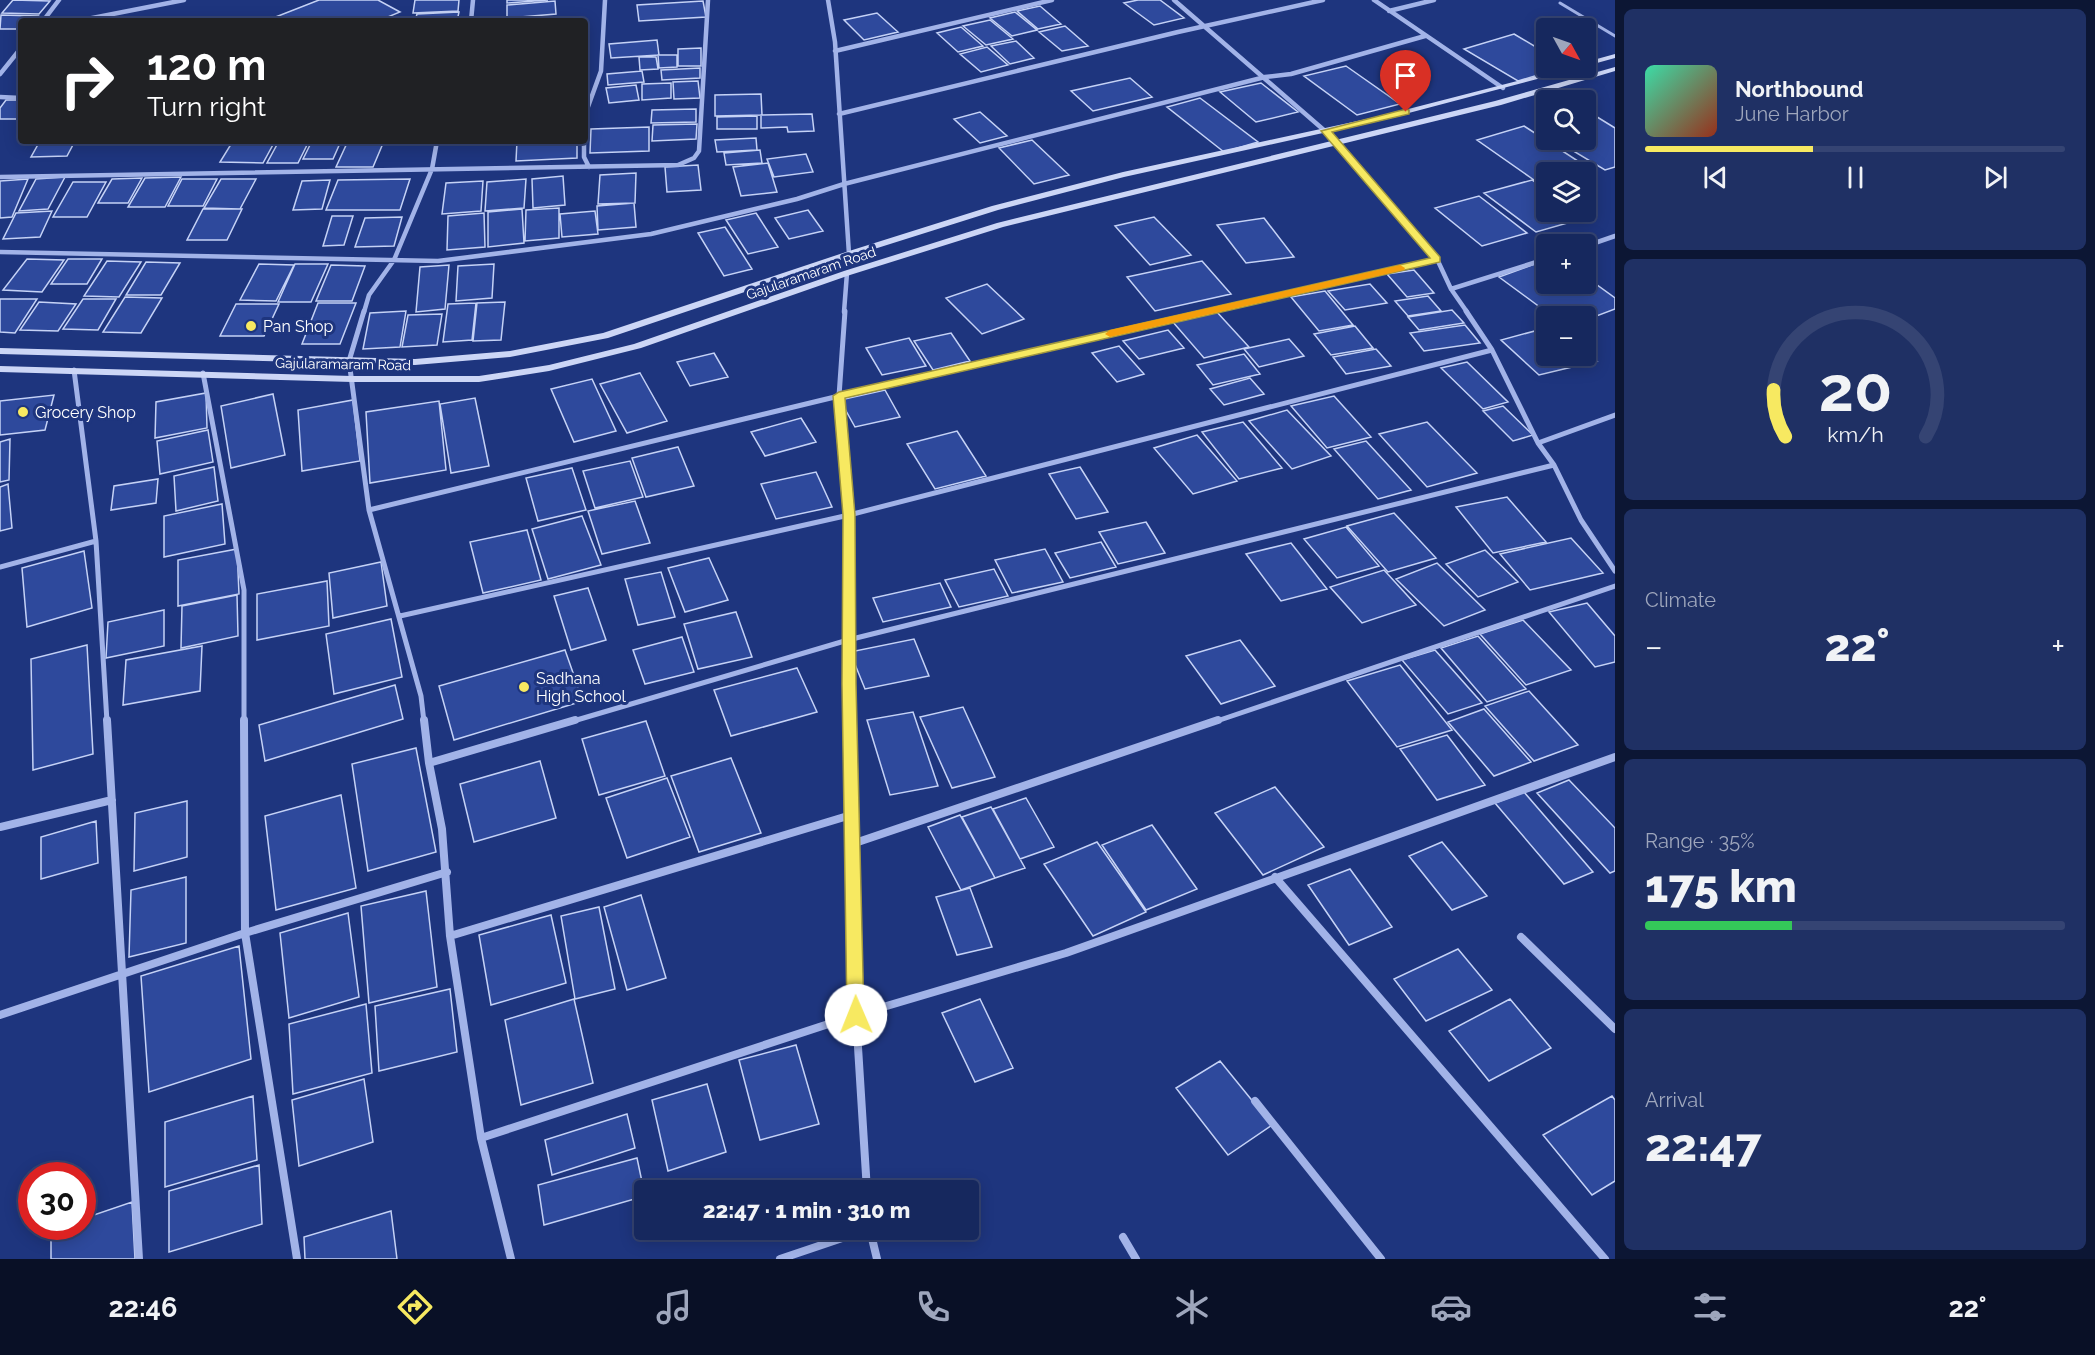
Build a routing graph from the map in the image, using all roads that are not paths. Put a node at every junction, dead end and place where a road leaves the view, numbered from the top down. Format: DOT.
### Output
graph roads {
  1 [pos="59,0"];
  2 [pos="184,0"];
  3 [pos="473,0"];
  4 [pos="605,0"];
  5 [pos="708,0"];
  6 [pos="828,0"];
  7 [pos="1052,0"];
  8 [pos="1174,0"];
  9 [pos="1323,0"];
  10 [pos="1374,0"];
  11 [pos="1434,0"];
  12 [pos="1560,3"];
  13 [pos="1389,11"];
  14 [pos="45,18"];
  15 [pos="92,18"];
  16 [pos="471,18"];
  17 [pos="1204,27"];
  18 [pos="1425,36"];
  19 [pos="1615,36"];
  20 [pos="835,51"];
  21 [pos="18,52"];
  22 [pos="1615,56"];
  23 [pos="1596,61"];
  24 [pos="1615,69"];
  25 [pos="0,74"];
  26 [pos="1265,77"];
  27 [pos="1539,78"];
  28 [pos="1503,88"];
  29 [pos="0,97"];
  30 [pos="18,98"];
  31 [pos="588,107"];
  32 [pos="839,114"];
  33 [pos="1325,131"];
  34 [pos="436,144"];
  35 [pos="584,144"];
  36 [pos="1336,144"];
  37 [pos="589,167"];
  38 [pos="432,170"];
  39 [pos="0,177"];
  40 [pos="844,184"];
  41 [pos="1615,236"];
  42 [pos="1596,243"];
  43 [pos="0,252"];
  44 [pos="849,254"];
  45 [pos="1437,259"];
  46 [pos="394,260"];
  47 [pos="1536,261"];
  48 [pos="847,273"];
  49 [pos="1451,289"];
  50 [pos="1492,350"];
  51 [pos="0,351"];
  52 [pos="349,361"];
  53 [pos="0,369"];
  54 [pos="75,370"];
  55 [pos="203,373"];
  56 [pos="352,379"];
  57 [pos="839,396"];
  58 [pos="1615,415"];
  59 [pos="1538,443"];
  60 [pos="1554,465"];
  61 [pos="369,510"];
  62 [pos="849,515"];
  63 [pos="96,541"];
  64 [pos="0,567"];
  65 [pos="1615,571"];
  66 [pos="1615,586"];
  67 [pos="400,616"];
  68 [pos="849,640"];
  69 [pos="1615,757"];
  70 [pos="429,763"];
  71 [pos="112,800"];
  72 [pos="851,815"];
  73 [pos="0,827"];
  74 [pos="852,844"];
  75 [pos="447,872"];
  76 [pos="1275,877"];
  77 [pos="245,933"];
  78 [pos="450,936"];
  79 [pos="1521,937"];
  80 [pos="122,974"];
  81 [pos="0,1015"];
  82 [pos="856,1015"];
  83 [pos="1615,1029"];
  84 [pos="1255,1101"];
  85 [pos="481,1138"];
  86 [pos="866,1180"];
  87 [pos="1123,1237"];
  88 [pos="838,1240"];
  89 [pos="871,1240"];
  90 [pos="139,1259"];
  91 [pos="297,1259"];
  92 [pos="511,1259"];
  93 [pos="780,1259"];
  94 [pos="877,1259"];
  95 [pos="1136,1259"];
  96 [pos="1381,1259"];
  97 [pos="1605,1259"];
  1 -- 14 [label="street"];
  2 -- 15 [label="street"];
  3 -- 16 [label="street"];
  4 -- 31 [label="street"];
  5 -- 37 [label="street"];
  6 -- 20 [label="street"];
  7 -- 20 [label="street"];
  8 -- 17 [label="street"];
  9 -- 17 [label="street"];
  10 -- 13 [label="street"];
  11 -- 13 [label="street"];
  12 -- 19 [label="lane"];
  13 -- 18 [label="street"];
  17 -- 26 [label="street"];
  17 -- 32 [label="street"];
  18 -- 26 [label="street"];
  18 -- 28 [label="street"];
  20 -- 32 [label="street"];
  21 -- 25 [label="street"];
  22 -- 23 [label="main road"];
  24 -- 36 [label="main road, Gajularamaram Road"];
  26 -- 33 [label="street"];
  26 -- 40 [label="street"];
  27 -- 28 [label="main road, Gajularamaram Road"];
  28 -- 33 [label="main road, Gajularamaram Road"];
  29 -- 30 [label="street"];
  32 -- 40 [label="street"];
  33 -- 36 [label="street"];
  33 -- 44 [label="main road, Gajularamaram Road"];
  34 -- 38 [label="street"];
  35 -- 37 [label="street"];
  36 -- 45 [label="street"];
  36 -- 48 [label="main road, Gajularamaram Road"];
  37 -- 38 [label="street"];
  38 -- 39 [label="street"];
  38 -- 46 [label="street"];
  40 -- 44 [label="street"];
  40 -- 46 [label="street"];
  41 -- 42 [label="street"];
  43 -- 46 [label="street"];
  44 -- 52 [label="main road, Gajularamaram Road"];
  45 -- 49 [label="street"];
  45 -- 57 [label="street"];
  46 -- 52 [label="street"];
  47 -- 49 [label="street"];
  48 -- 56 [label="main road, Gajularamaram Road"];
  48 -- 57 [label="street"];
  49 -- 50 [label="street"];
  50 -- 59 [label="street"];
  50 -- 62 [label="street"];
  51 -- 52 [label="main road, Gajularamaram Road"];
  52 -- 56 [label="street"];
  53 -- 54 [label="main road, Gajularamaram Road"];
  54 -- 55 [label="main road, Gajularamaram Road"];
  54 -- 63 [label="street"];
  55 -- 56 [label="main road, Gajularamaram Road"];
  55 -- 77 [label="street"];
  56 -- 61 [label="street"];
  57 -- 61 [label="street"];
  57 -- 62 [label="street"];
  58 -- 59 [label="street"];
  59 -- 60 [label="street"];
  60 -- 65 [label="street"];
  60 -- 68 [label="street"];
  61 -- 67 [label="street"];
  62 -- 67 [label="street"];
  62 -- 68 [label="street"];
  63 -- 64 [label="street"];
  63 -- 71 [label="street"];
  66 -- 74 [label="street"];
  67 -- 70 [label="street"];
  68 -- 70 [label="street"];
  68 -- 72 [label="street"];
  69 -- 76 [label="street"];
  70 -- 75 [label="street"];
  71 -- 73 [label="street"];
  71 -- 80 [label="street"];
  72 -- 74 [label="street"];
  72 -- 78 [label="street"];
  74 -- 82 [label="street"];
  75 -- 77 [label="street"];
  75 -- 78 [label="street"];
  76 -- 82 [label="street"];
  76 -- 97 [label="street"];
  77 -- 80 [label="street"];
  77 -- 91 [label="street"];
  78 -- 85 [label="street"];
  79 -- 83 [label="street"];
  80 -- 81 [label="street"];
  80 -- 90 [label="street"];
  82 -- 85 [label="street"];
  82 -- 86 [label="street"];
  84 -- 96 [label="street"];
  85 -- 92 [label="street"];
  87 -- 95 [label="street"];
  88 -- 93 [label="street"];
  89 -- 94 [label="street"];
}
